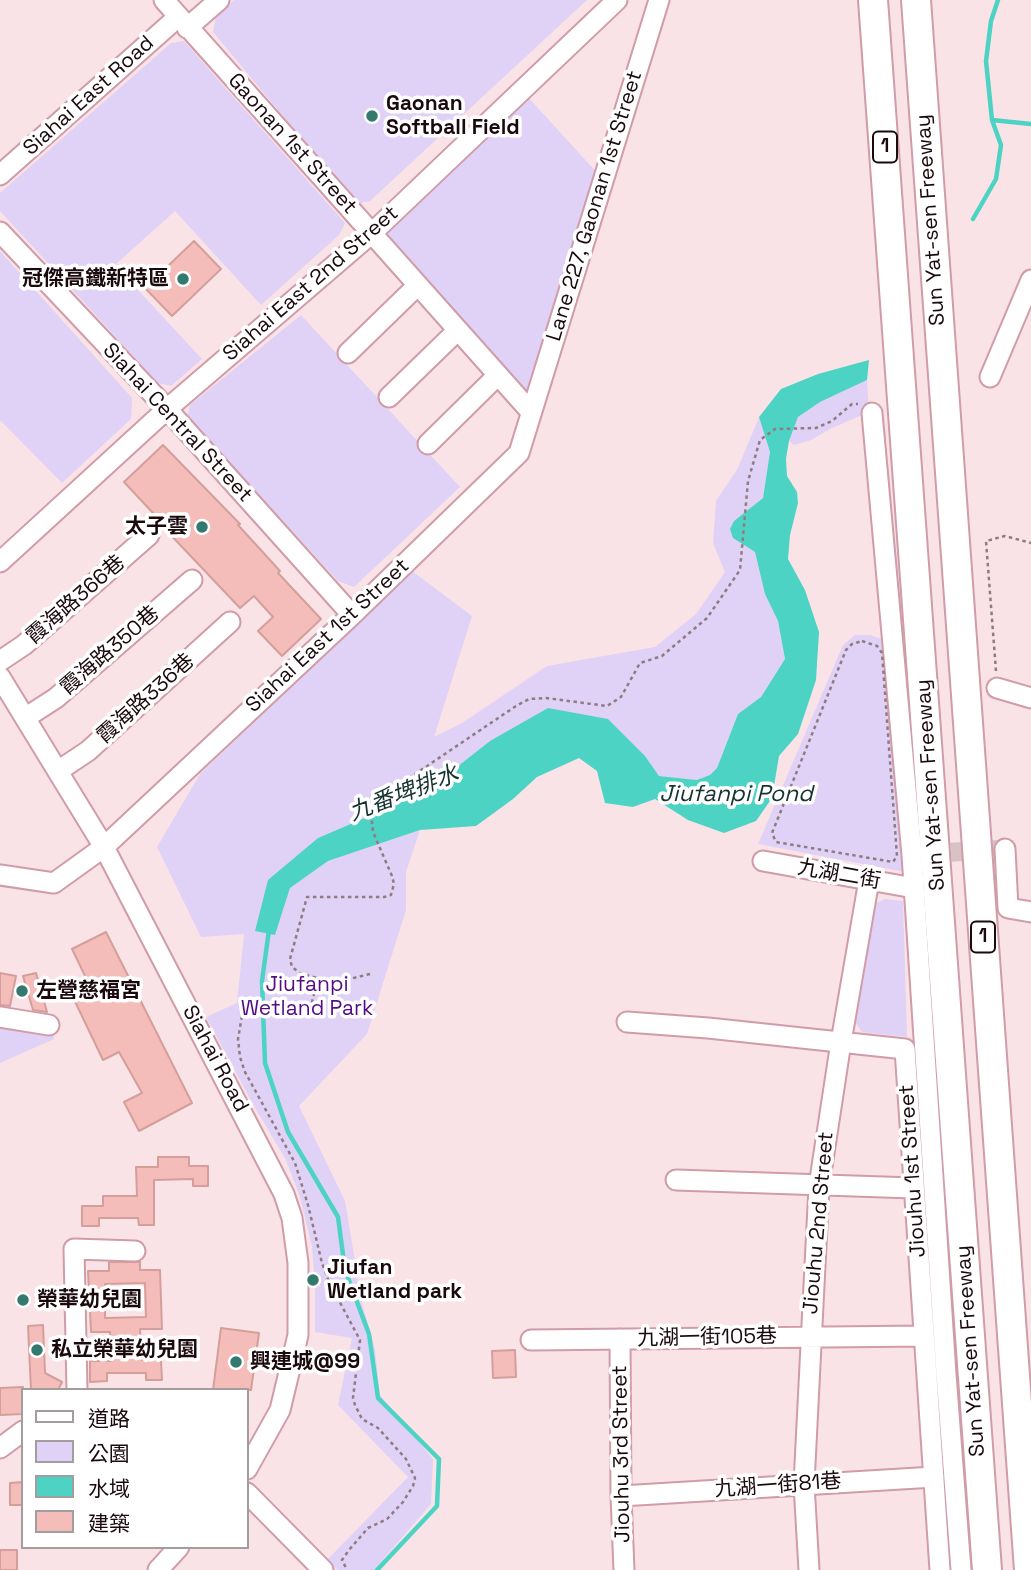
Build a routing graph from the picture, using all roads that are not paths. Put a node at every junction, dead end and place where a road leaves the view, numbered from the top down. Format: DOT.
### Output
graph roads {
  1 [pos="164,0"];
  2 [pos="219,0"];
  3 [pos="617,0"];
  4 [pos="659,0"];
  5 [pos="873,0"];
  6 [pos="916,0"];
  7 [pos="183,22"];
  8 [pos="0,174"];
  9 [pos="0,232"];
  10 [pos="372,233"];
  11 [pos="1031,280"];
  12 [pos="418,285"];
  13 [pos="1022,328"];
  14 [pos="458,330"];
  15 [pos="348,353"];
  16 [pos="498,375"];
  17 [pos="990,377"];
  18 [pos="389,397"];
  19 [pos="167,409"];
  20 [pos="531,412"];
  21 [pos="872,413"];
  22 [pos="428,444"];
  23 [pos="149,535"];
  24 [pos="0,562"];
  25 [pos="192,580"];
  26 [pos="352,615"];
  27 [pos="230,622"];
  28 [pos="0,662"];
  29 [pos="0,677"];
  30 [pos="997,688"];
  31 [pos="1031,698"];
  32 [pos="25,718"];
  33 [pos="58,771"];
  34 [pos="104,847"];
  35 [pos="1005,849"];
  36 [pos="763,861"];
  37 [pos="0,875"];
  38 [pos="869,880"];
  39 [pos="914,888"];
  40 [pos="1031,912"];
  41 [pos="0,1017"];
  42 [pos="627,1022"];
  43 [pos="49,1025"];
  44 [pos="841,1042"];
  45 [pos="676,1180"];
  46 [pos="819,1186"];
  47 [pos="913,1188"];
  48 [pos="135,1251"];
  49 [pos="810,1336"];
  50 [pos="925,1336"];
  51 [pos="620,1339"];
  52 [pos="531,1340"];
  53 [pos="76,1388"];
  54 [pos="21,1433"];
  55 [pos="0,1448"];
  56 [pos="248,1467"];
  57 [pos="934,1477"];
  58 [pos="804,1484"];
  59 [pos="248,1494"];
  60 [pos="621,1496"];
  61 [pos="177,1549"];
  62 [pos="158,1570"];
  63 [pos="323,1570"];
  64 [pos="624,1570"];
  65 [pos="809,1570"];
  66 [pos="940,1570"];
  67 [pos="961,1570"];
  68 [pos="986,1570"];
  69 [pos="1029,1570"];
  1 -- 7 [label="street, Gaonan 1st Street"];
  2 -- 7 [label="street, Siahai East Road"];
  3 -- 10 [label="street, Siahai East 2nd Street"];
  4 -- 20 [label="street, Lane 227, Gaonan 1st Street"];
  5 -- 68 [label="highway, Sun Yat-sen Freeway / 1"];
  6 -- 69 [label="highway, Sun Yat-sen Freeway / 1"];
  7 -- 8 [label="street, Siahai East Road"];
  7 -- 10 [label="street, Gaonan 1st Street"];
  9 -- 19 [label="street, Siahai Central Street"];
  10 -- 12 [label="street, Gaonan 1st Street"];
  10 -- 19 [label="street, Siahai East 2nd Street"];
  11 -- 13 [label="street"];
  12 -- 14 [label="street, Gaonan 1st Street"];
  12 -- 15 [label="street"];
  13 -- 17 [label="street"];
  14 -- 16 [label="street, Gaonan 1st Street"];
  14 -- 18 [label="street"];
  16 -- 20 [label="street, Gaonan 1st Street"];
  16 -- 22 [label="street"];
  19 -- 24 [label="street, Siahai East 2nd Street"];
  19 -- 26 [label="street, Siahai Central Street"];
  20 -- 26 [label="street, Siahai East 1st Street"];
  21 -- 39 [label="street"];
  23 -- 28 [label="street, 霞海路366巷"];
  25 -- 32 [label="street, 霞海路350巷"];
  26 -- 34 [label="street, Siahai East 1st Street"];
  27 -- 33 [label="street, 霞海路336巷"];
  29 -- 32 [label="street, Siahai Road"];
  30 -- 31 [label="street"];
  32 -- 33 [label="street, Siahai Road"];
  33 -- 34 [label="street, Siahai Road"];
  34 -- 37 [label="street, Siahai East 1st Street"];
  34 -- 56 [label="street, Siahai Road"];
  35 -- 40 [label="street"];
  36 -- 38 [label="street, 九湖二街"];
  38 -- 39 [label="street, 九湖二街"];
  38 -- 44 [label="street, Jiouhu 2nd Street"];
  39 -- 67 [label="street"];
  41 -- 43 [label="street"];
  42 -- 44 [label="street, Jiouhu 1st Street"];
  44 -- 46 [label="street, Jiouhu 2nd Street"];
  44 -- 47 [label="street, Jiouhu 1st Street"];
  45 -- 46 [label="street"];
  46 -- 47 [label="street"];
  46 -- 49 [label="street, Jiouhu 2nd Street"];
  47 -- 50 [label="street, Jiouhu 1st Street"];
  48 -- 53 [label="street"];
  49 -- 50 [label="street, 九湖一街105巷"];
  49 -- 51 [label="street, 九湖一街105巷"];
  49 -- 58 [label="street, Jiouhu 2nd Street"];
  50 -- 57 [label="street, Jiouhu 1st Street"];
  51 -- 52 [label="street, 九湖一街105巷"];
  51 -- 60 [label="street, Jiouhu 3rd Street"];
  54 -- 55 [label="street"];
  57 -- 58 [label="street, 九湖一街81巷"];
  57 -- 66 [label="street, Jiouhu 1st Street"];
  58 -- 60 [label="street, 九湖一街81巷"];
  58 -- 65 [label="street, Jiouhu 2nd Street"];
  59 -- 63 [label="street"];
  60 -- 64 [label="street, Jiouhu 3rd Street"];
  61 -- 62 [label="street"];
}
